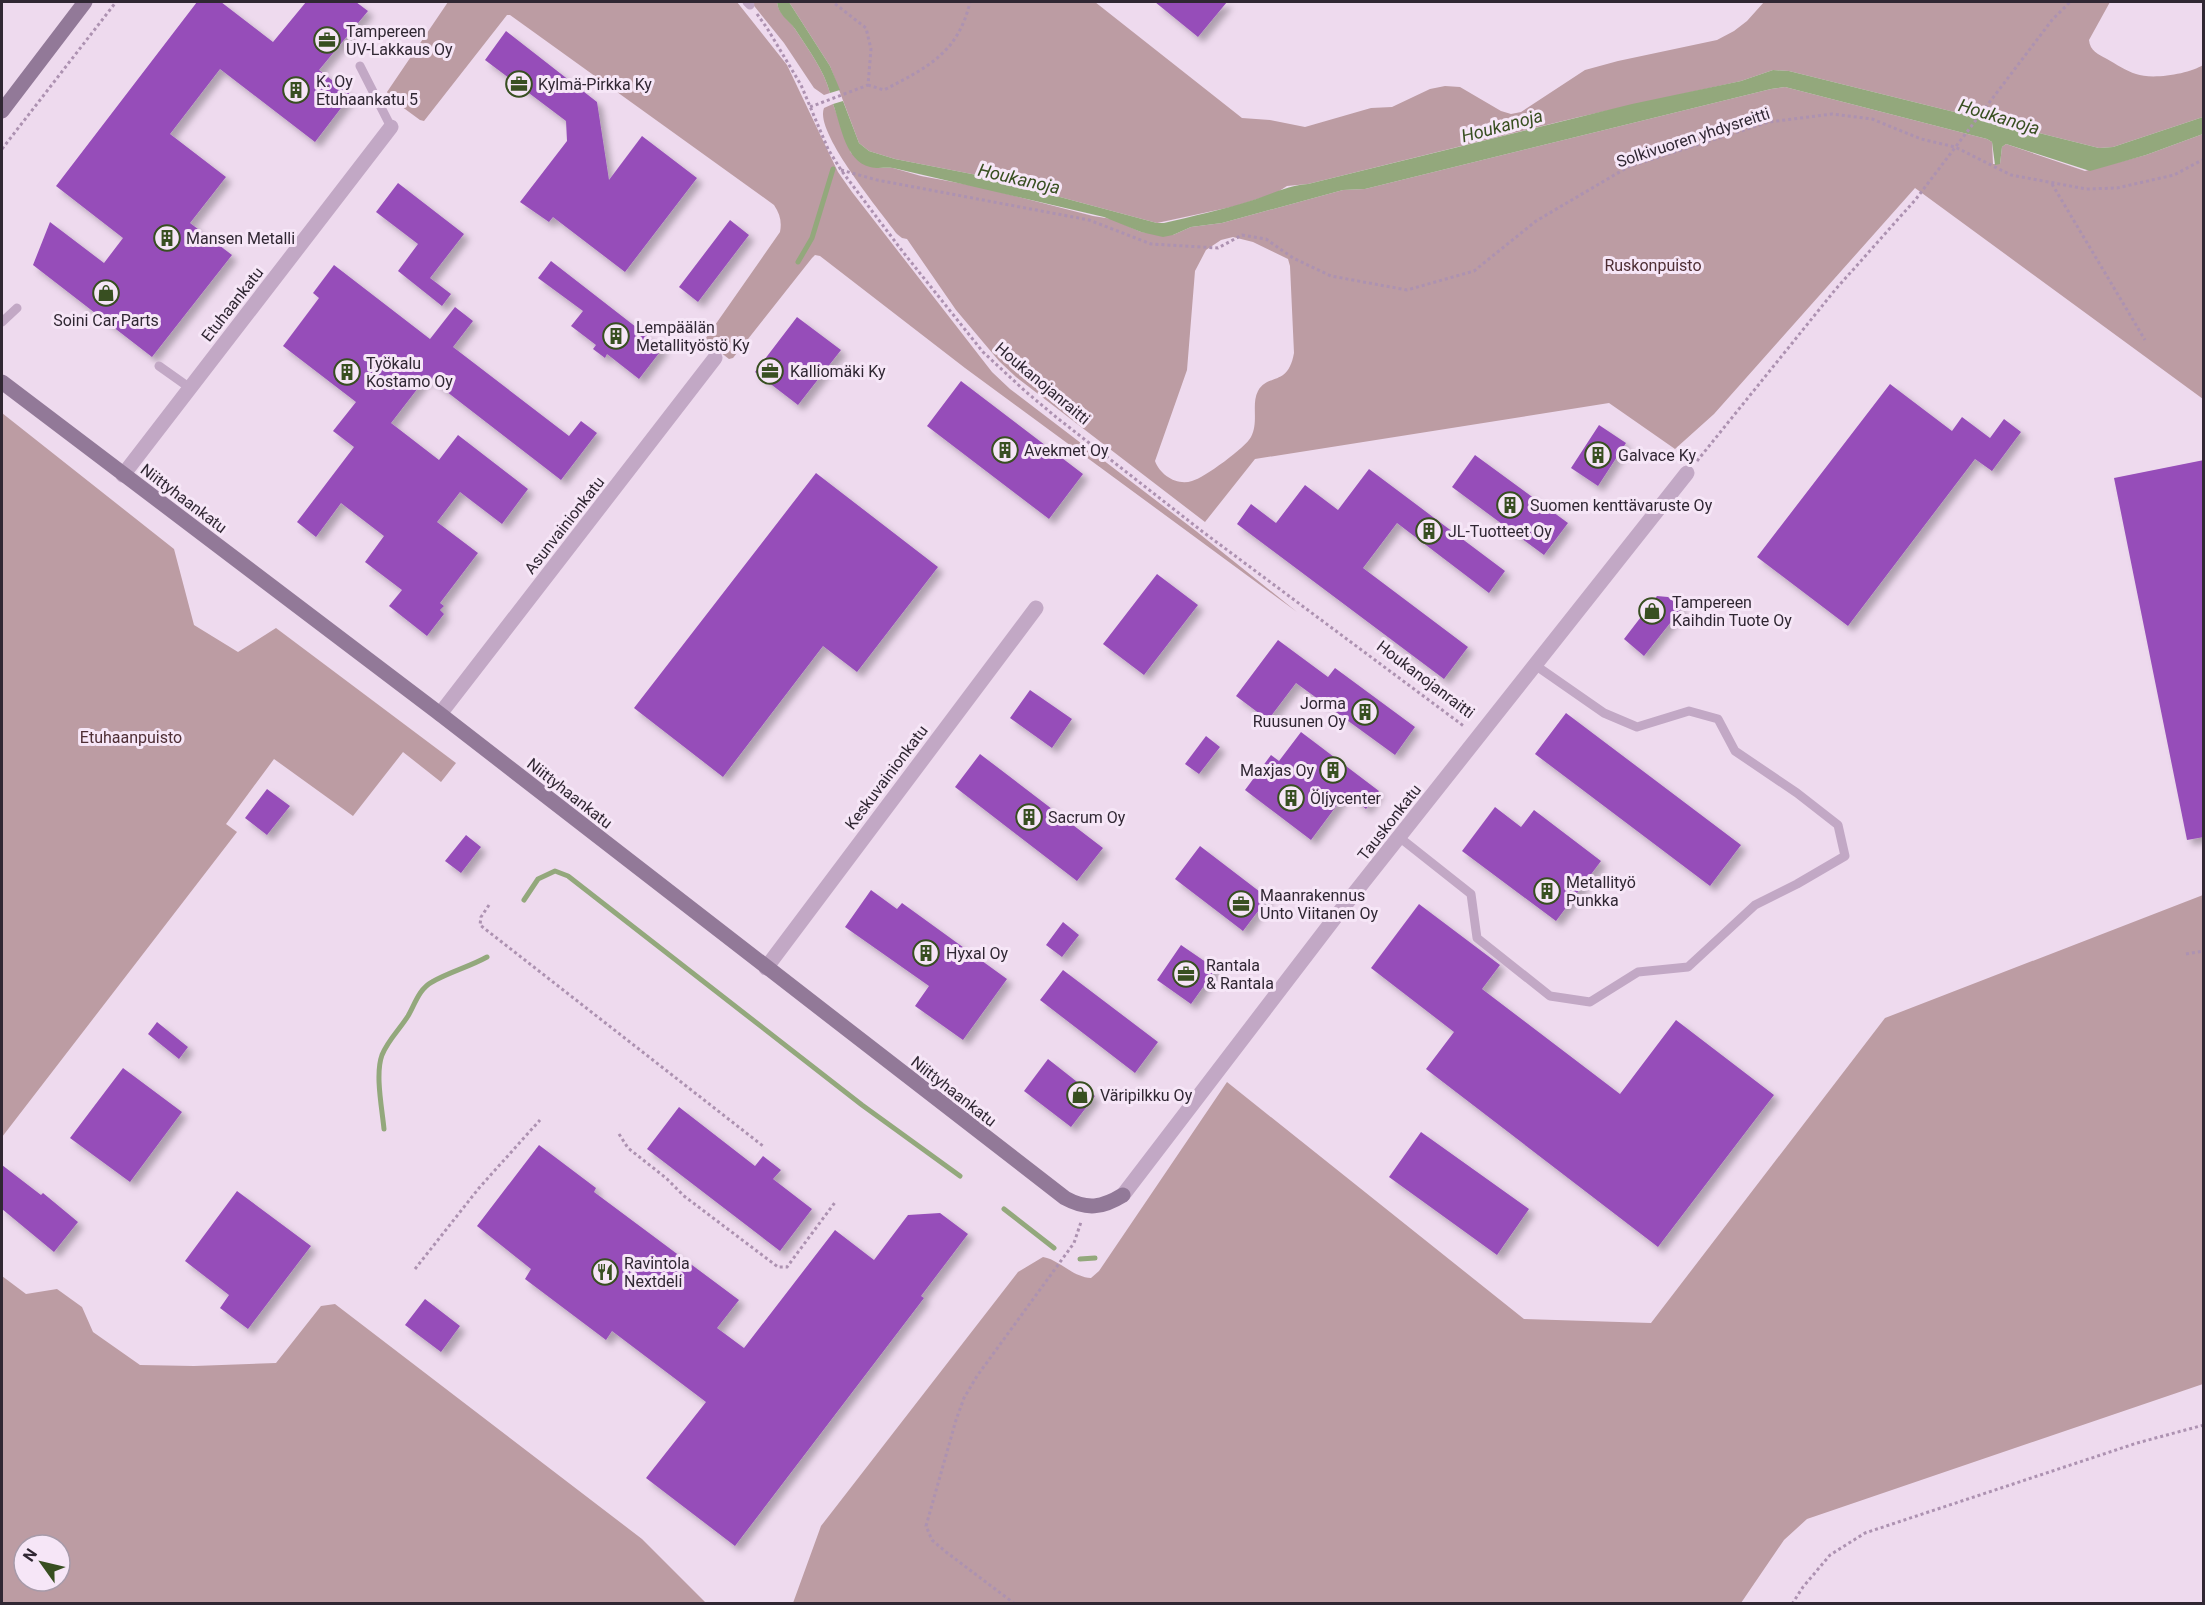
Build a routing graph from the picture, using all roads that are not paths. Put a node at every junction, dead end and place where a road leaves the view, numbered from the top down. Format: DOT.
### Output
graph roads {
  1 [pos="85,2"];
  2 [pos="360,66"];
  3 [pos="2,111"];
  4 [pos="391,127"];
  5 [pos="17,308"];
  6 [pos="2,322"];
  7 [pos="715,358"];
  8 [pos="159,366"];
  9 [pos="2,382"];
  10 [pos="190,388"];
  11 [pos="1687,473"];
  12 [pos="123,475"];
  13 [pos="1036,608"];
  14 [pos="1535,665"];
  15 [pos="440,714"];
  16 [pos="1399,837"];
  17 [pos="766,968"];
  18 [pos="1085,1206"];
  1 -- 3 [label="street"];
  2 -- 4 [label="lane"];
  4 -- 10 [label="street, Etuhaankatu"];
  5 -- 6 [label="lane"];
  7 -- 15 [label="street, Asunvainionkatu"];
  8 -- 10 [label="lane"];
  9 -- 12 [label="street, Niittyhaankatu"];
  10 -- 12 [label="street, Etuhaankatu"];
  11 -- 14 [label="street, Tauskonkatu"];
  12 -- 15 [label="street, Niittyhaankatu"];
  13 -- 17 [label="street, Keskuvainionkatu"];
  14 -- 16 [label="street, Tauskonkatu"];
  14 -- 16 [label="lane"];
  15 -- 17 [label="street, Niittyhaankatu"];
  16 -- 18 [label="street, Tauskonkatu"];
  17 -- 18 [label="street, Niittyhaankatu"];
}
